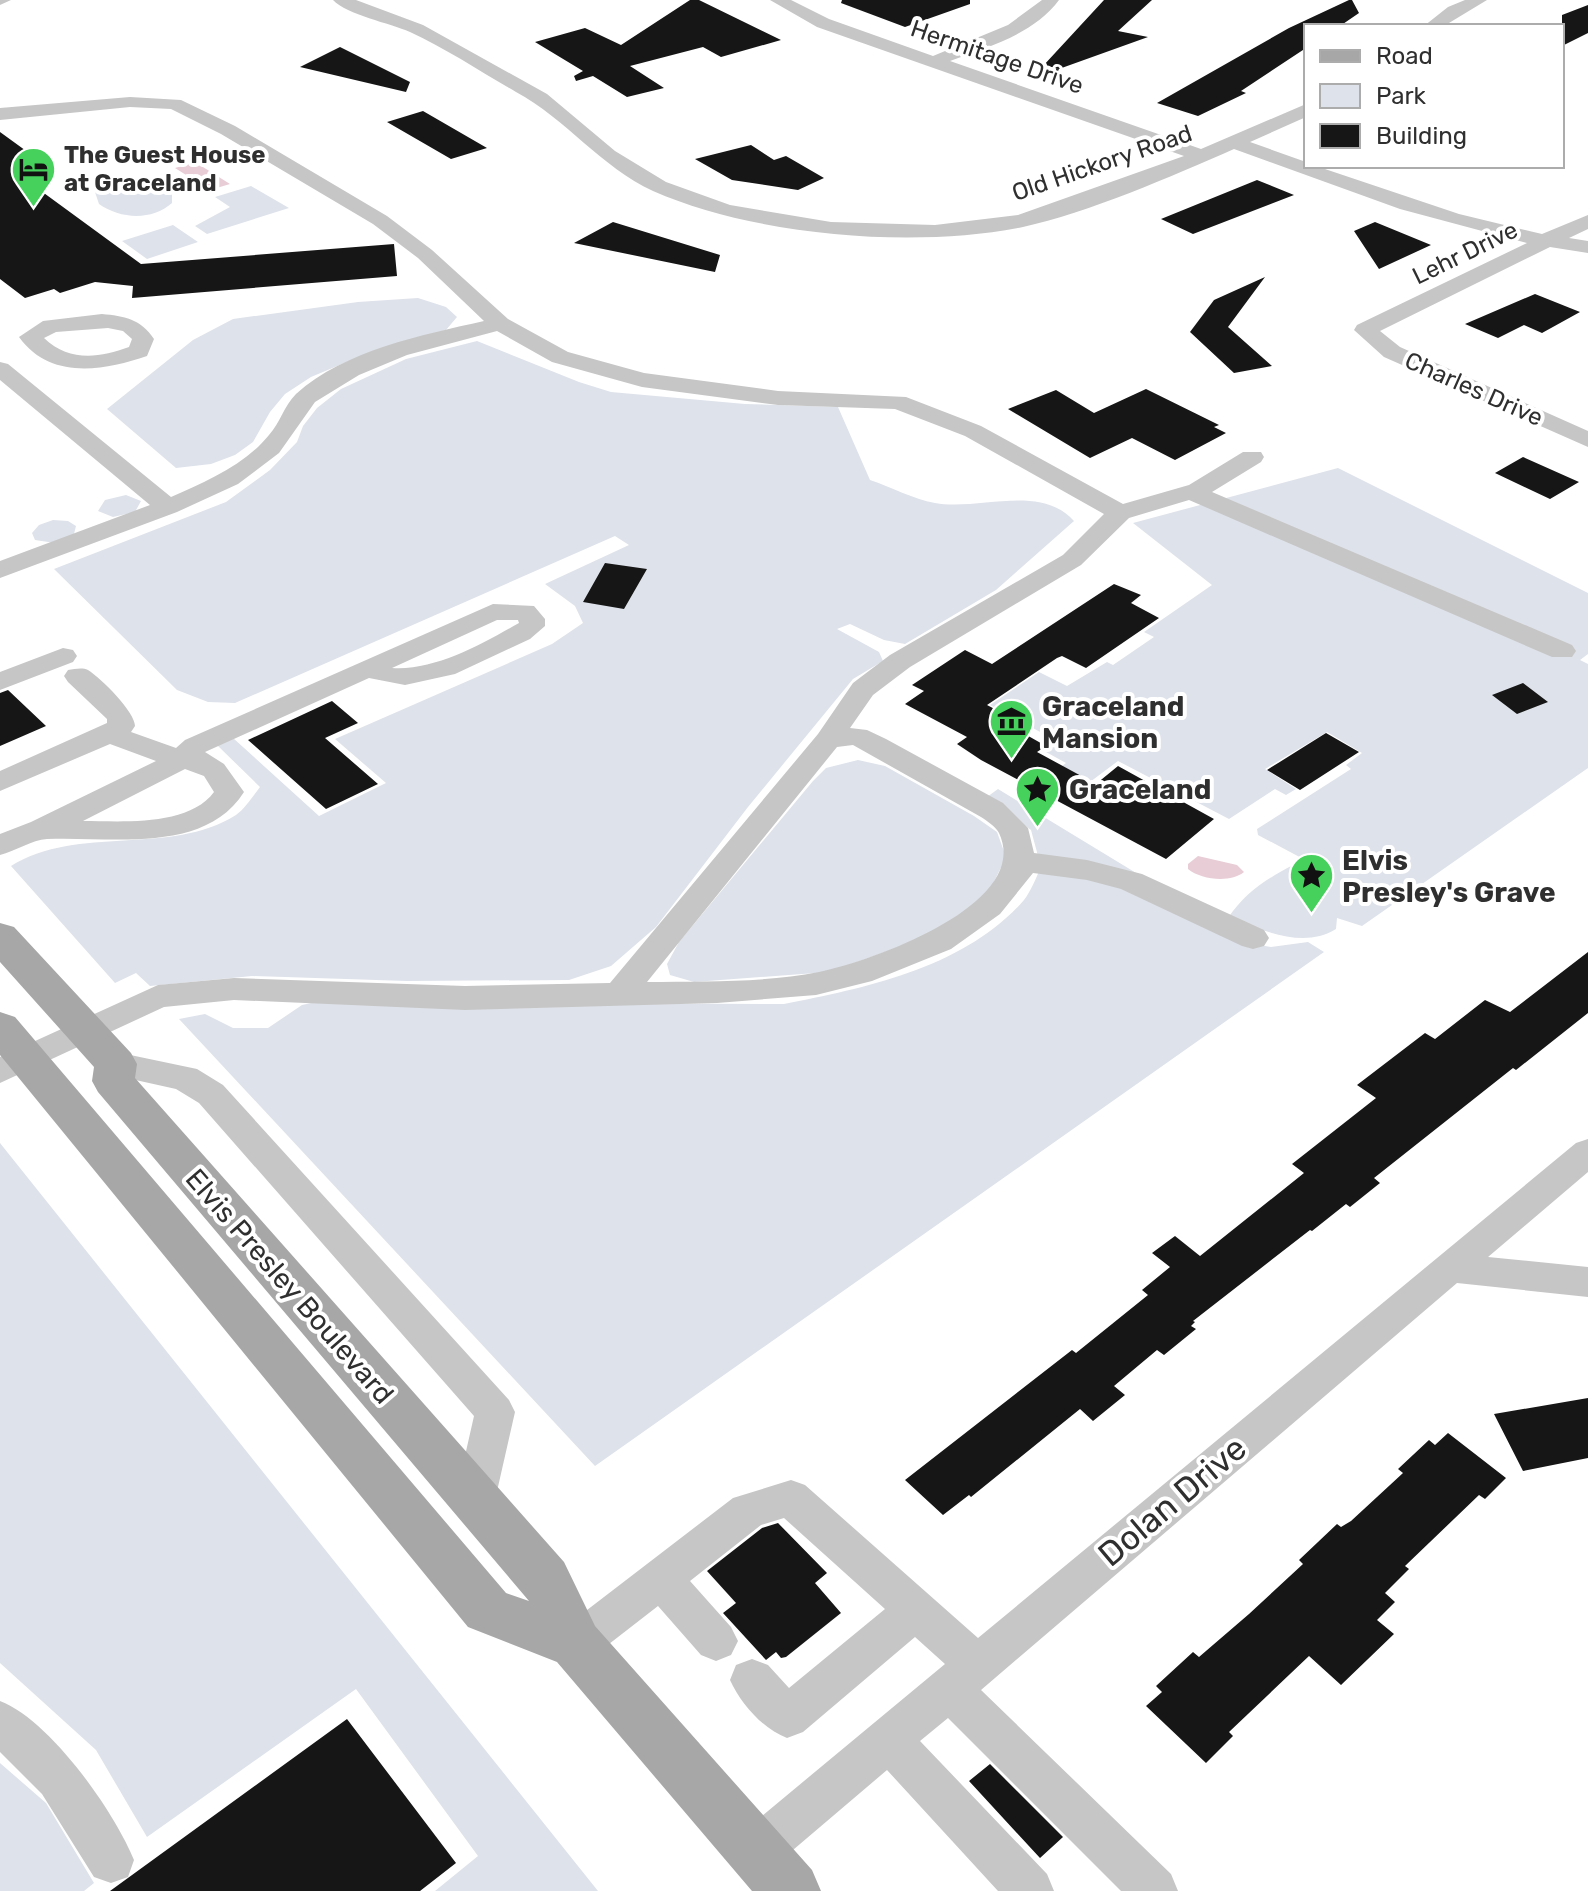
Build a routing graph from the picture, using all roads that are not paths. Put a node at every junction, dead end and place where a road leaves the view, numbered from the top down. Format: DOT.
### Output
graph roads {
  1 [pos="341,0"];
  2 [pos="778,0"];
  3 [pos="1051,0"];
  4 [pos="1479,0"];
  5 [pos="1436,24"];
  6 [pos="932,62"];
  7 [pos="1304,111"];
  8 [pos="0,114"];
  9 [pos="1232,142"];
  10 [pos="1202,156"];
  11 [pos="1304,168"];
  12 [pos="1304,168"];
  13 [pos="1588,221"];
  14 [pos="1546,242"];
  15 [pos="1588,247"];
  16 [pos="500,324"];
  17 [pos="1365,330"];
  18 [pos="23,336"];
  19 [pos="0,368"];
  20 [pos="1588,440"];
  21 [pos="1252,457"];
  22 [pos="1191,492"];
  23 [pos="168,507"];
  24 [pos="1120,513"];
  25 [pos="0,570"];
  26 [pos="1562,651"];
  27 [pos="369,668"];
  28 [pos="0,682"];
  29 [pos="109,734"];
  30 [pos="828,740"];
  31 [pos="181,760"];
  32 [pos="0,782"];
  33 [pos="42,829"];
  34 [pos="0,845"];
  35 [pos="1020,861"];
  36 [pos="0,937"];
  37 [pos="1253,938"];
  38 [pos="621,992"];
  39 [pos="101,1047"];
  40 [pos="8,1053"];
  41 [pos="1588,1152"];
  42 [pos="1451,1268"];
  43 [pos="1588,1282"];
  44 [pos="475,1500"];
  45 [pos="661,1579"];
  46 [pos="916,1610"];
  47 [pos="716,1641"];
  48 [pos="576,1644"];
  49 [pos="962,1676"];
  50 [pos="752,1680"];
  51 [pos="0,1722"];
  52 [pos="888,1739"];
  53 [pos="111,1860"];
  54 [pos="774,1871"];
  55 [pos="1030,1891"];
  56 [pos="1154,1891"];
  1 -- 10 [label="street, Old Hickory Road"];
  2 -- 6 [label="street, Hermitage Drive"];
  3 -- 6 [label="street"];
  4 -- 5 [label="street"];
  6 -- 10 [label="street, Hermitage Drive"];
  7 -- 9 [label="street, Old Hickory Road"];
  8 -- 16 [label="street"];
  9 -- 10 [label="street, Old Hickory Road"];
  9 -- 11 [label="street"];
  12 -- 14 [label="street"];
  13 -- 14 [label="street, Lehr Drive"];
  14 -- 15 [label="street"];
  14 -- 17 [label="street, Lehr Drive"];
  16 -- 23 [label="street"];
  16 -- 24 [label="street"];
  17 -- 20 [label="street, Charles Drive"];
  18 -- 19 [label="street"];
  19 -- 23 [label="street"];
  21 -- 22 [label="street"];
  22 -- 24 [label="street"];
  22 -- 26 [label="street"];
  23 -- 25 [label="street"];
  24 -- 30 [label="street"];
  27 -- 27 [label="street"];
  27 -- 31 [label="street"];
  28 -- 29 [label="street"];
  29 -- 31 [label="street"];
  29 -- 32 [label="street"];
  30 -- 35 [label="street"];
  30 -- 38 [label="street"];
  31 -- 33 [label="street"];
  31 -- 33 [label="street"];
  33 -- 34 [label="street"];
  35 -- 37 [label="street"];
  35 -- 38 [label="street"];
  36 -- 39 [label="main road, Elvis Presley Boulevard"];
  38 -- 39 [label="street"];
  39 -- 40 [label="street"];
  39 -- 44 [label="main road, Elvis Presley Boulevard"];
  39 -- 44 [label="street"];
  40 -- 48 [label="main road, Elvis Presley Boulevard"];
  41 -- 42 [label="street, Dolan Drive"];
  42 -- 43 [label="street"];
  42 -- 49 [label="street, Dolan Drive"];
  44 -- 48 [label="main road, Elvis Presley Boulevard"];
  45 -- 46 [label="street"];
  45 -- 47 [label="street"];
  45 -- 48 [label="street"];
  46 -- 49 [label="street"];
  46 -- 50 [label="street"];
  48 -- 54 [label="main road, Elvis Presley Boulevard"];
  49 -- 52 [label="street, Dolan Drive"];
  49 -- 56 [label="street"];
  51 -- 53 [label="street"];
  52 -- 54 [label="street, Dolan Drive"];
  52 -- 55 [label="street"];
}
